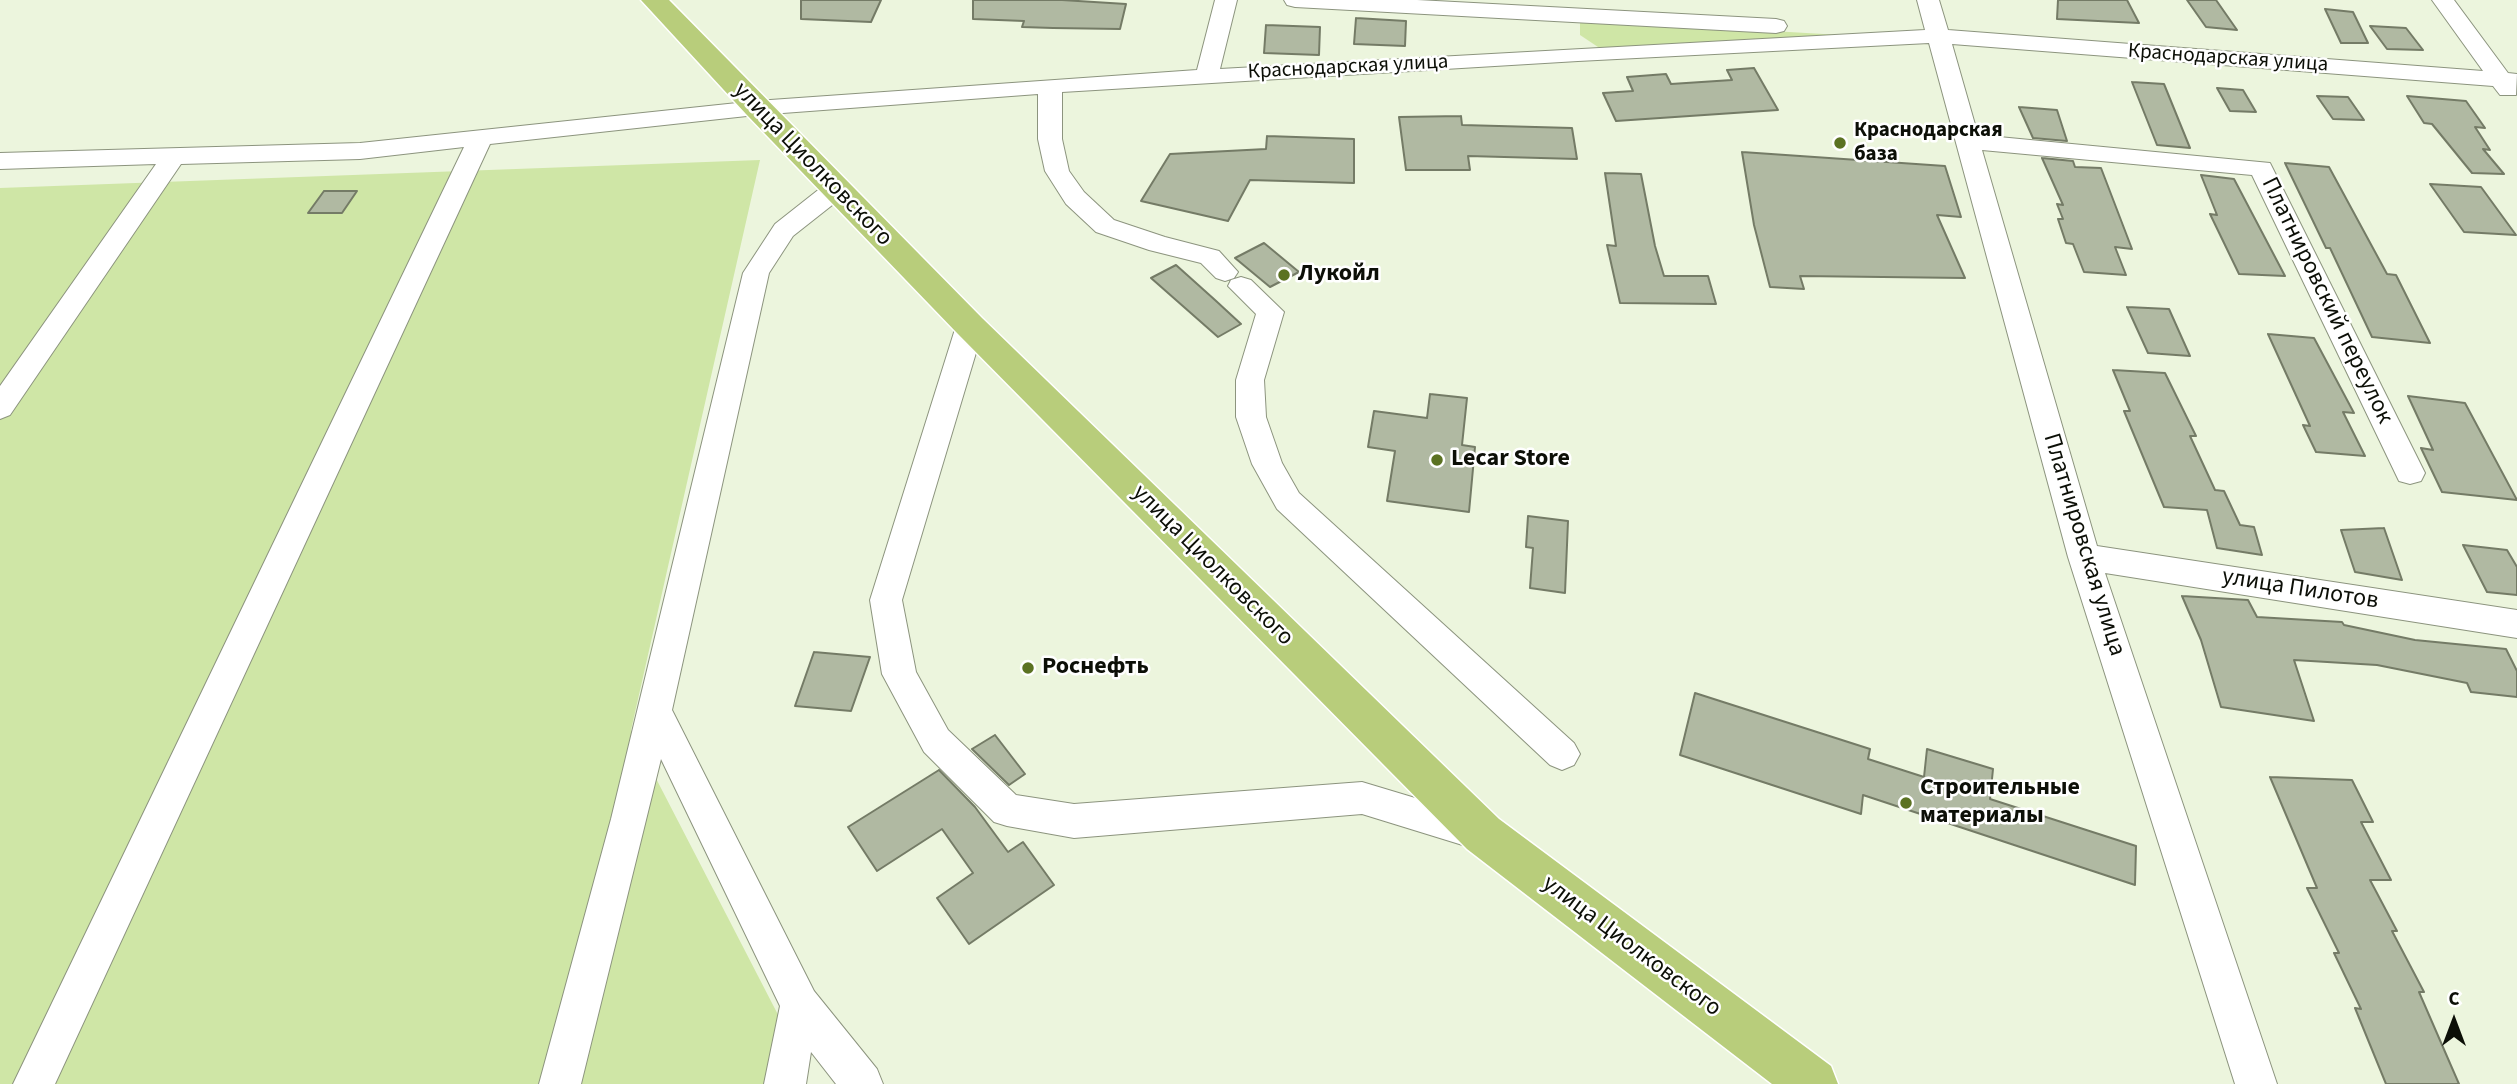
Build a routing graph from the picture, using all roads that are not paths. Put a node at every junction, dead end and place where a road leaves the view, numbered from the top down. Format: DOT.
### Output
graph roads {
  1 [pos="654,0"];
  2 [pos="1226,0"];
  3 [pos="1295,0"];
  4 [pos="1928,0"];
  5 [pos="2443,0"];
  6 [pos="1568,7"];
  7 [pos="1940,36"];
  8 [pos="1578,54"];
  9 [pos="1207,76"];
  10 [pos="2510,81"];
  11 [pos="1051,86"];
  12 [pos="2517,102"];
  13 [pos="756,108"];
  14 [pos="481,138"];
  15 [pos="1967,141"];
  16 [pos="174,156"];
  17 [pos="0,161"];
  18 [pos="836,189"];
  19 [pos="970,326"];
  20 [pos="0,408"];
  21 [pos="2410,473"];
  22 [pos="2084,556"];
  23 [pos="2513,631"];
  24 [pos="654,710"];
  25 [pos="1562,754"];
  26 [pos="1483,834"];
  27 [pos="800,1005"];
  28 [pos="34,1084"];
  29 [pos="560,1084"];
  30 [pos="785,1084"];
  31 [pos="862,1084"];
  32 [pos="1813,1084"];
  33 [pos="2256,1084"];
  1 -- 13 [label="main road, улица Циолковского"];
  2 -- 9 [label="street"];
  3 -- 6 [label="street, Краснодарская улица"];
  4 -- 7 [label="street, Платнировская улица"];
  5 -- 10 [label="street"];
  6 -- 7 [label="street, Краснодарская улица"];
  6 -- 8 [label="street"];
  7 -- 8 [label="street, Краснодарская улица"];
  7 -- 10 [label="street, Краснодарская улица"];
  7 -- 15 [label="street, Платнировская улица"];
  8 -- 9 [label="street, Краснодарская улица"];
  9 -- 11 [label="street, Краснодарская улица"];
  10 -- 12 [label="street"];
  11 -- 13 [label="street, Краснодарская улица"];
  11 -- 25 [label="street"];
  13 -- 14 [label="street, Краснодарская улица"];
  13 -- 18 [label="main road, улица Циолковского"];
  14 -- 16 [label="street, Краснодарская улица"];
  14 -- 28 [label="street"];
  15 -- 21 [label="street, Платнировский переулок"];
  15 -- 22 [label="street, Платнировская улица"];
  16 -- 17 [label="street, Краснодарская улица"];
  16 -- 20 [label="street"];
  18 -- 19 [label="main road, улица Циолковского"];
  18 -- 24 [label="street"];
  19 -- 26 [label="main road, улица Циолковского"];
  19 -- 26 [label="street"];
  22 -- 23 [label="street, улица Пилотов"];
  22 -- 33 [label="street, Платнировская улица"];
  24 -- 27 [label="street"];
  24 -- 29 [label="street"];
  26 -- 32 [label="main road, улица Циолковского"];
  27 -- 30 [label="street"];
  27 -- 31 [label="street"];
}
